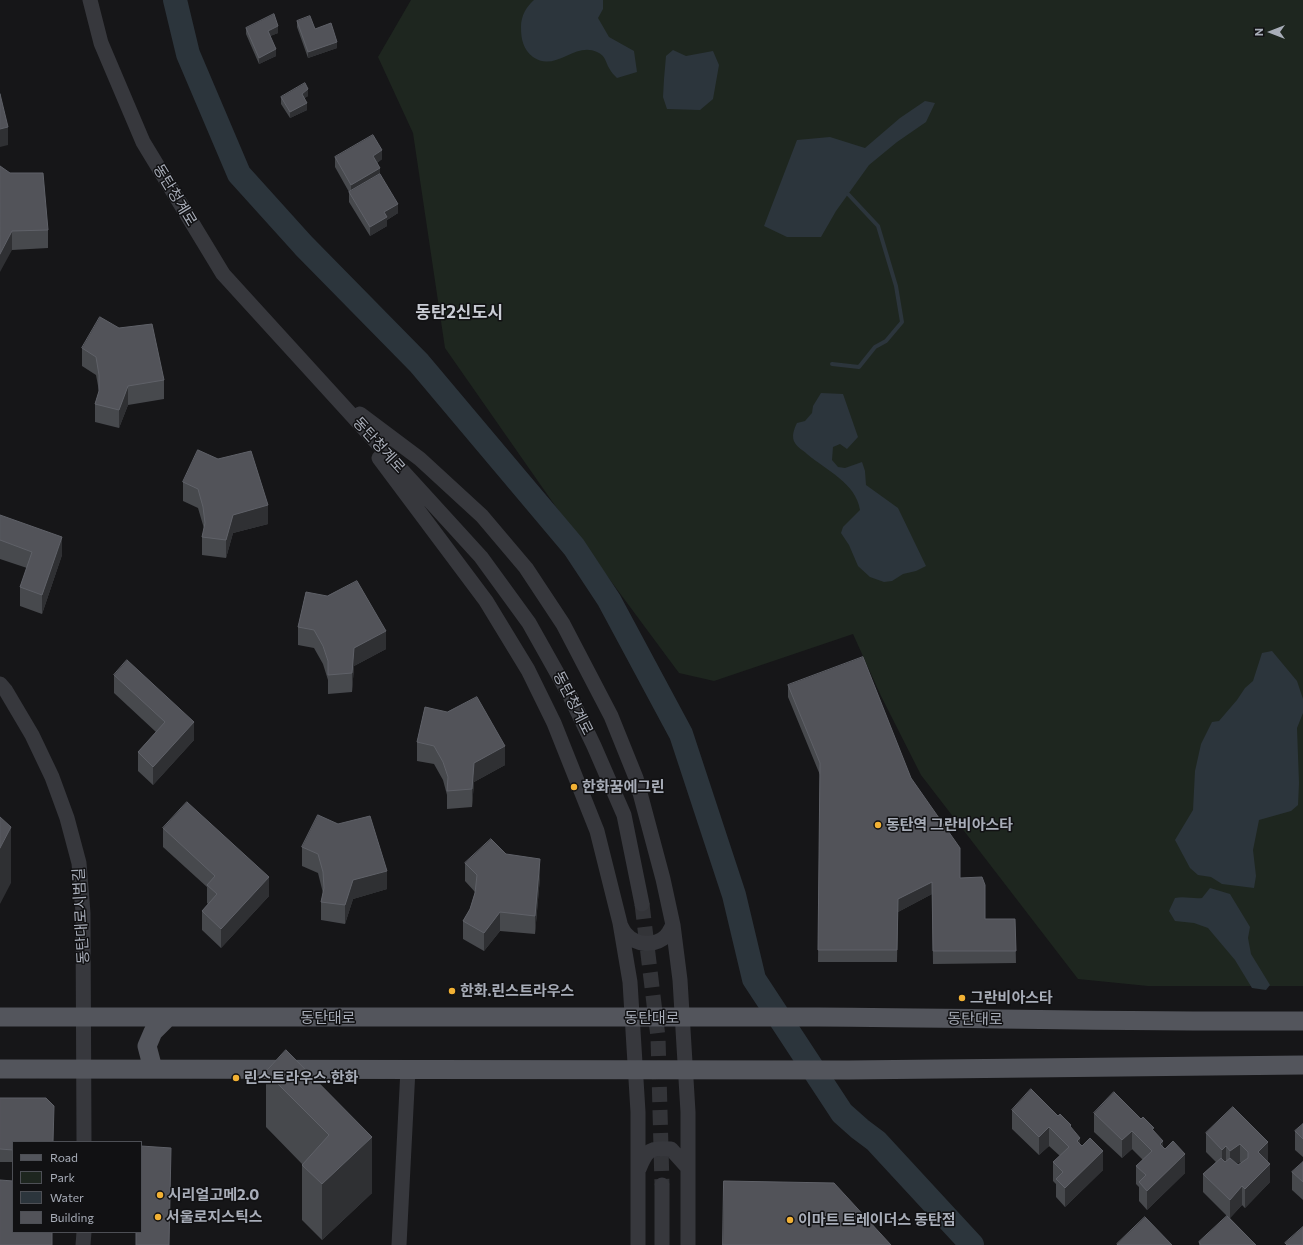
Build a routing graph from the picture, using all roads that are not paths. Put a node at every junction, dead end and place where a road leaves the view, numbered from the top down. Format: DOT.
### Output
graph roads {
  1 [pos="90,0"];
  2 [pos="330,391"];
  3 [pos="0,684"];
  4 [pos="642,904"];
  5 [pos="620,923"];
  6 [pos="673,925"];
  7 [pos="0,1017"];
  8 [pos="84,1018"];
  9 [pos="167,1018"];
  10 [pos="632,1018"];
  11 [pos="682,1018"];
  12 [pos="1303,1021"];
  13 [pos="1303,1064"];
  14 [pos="0,1069"];
  15 [pos="84,1069"];
  16 [pos="153,1069"];
  17 [pos="408,1069"];
  18 [pos="636,1070"];
  19 [pos="686,1070"];
  20 [pos="84,1141"];
  21 [pos="688,1168"];
  22 [pos="638,1172"];
  23 [pos="662,1185"];
  24 [pos="84,1233"];
  25 [pos="83,1245"];
  26 [pos="398,1245"];
  27 [pos="638,1245"];
  28 [pos="662,1245"];
  29 [pos="688,1245"];
  1 -- 2 [label="street, 동탄청계로"];
  2 -- 4 [label="street, 동탄청계로"];
  2 -- 5 [label="street"];
  2 -- 6 [label="street"];
  3 -- 8 [label="street, 동탄대로시범길"];
  5 -- 6 [label="street"];
  5 -- 10 [label="street"];
  6 -- 11 [label="street"];
  7 -- 8 [label="main road, 동탄대로"];
  8 -- 9 [label="main road, 동탄대로"];
  8 -- 15 [label="street, 동탄대로시범길"];
  9 -- 10 [label="main road, 동탄대로"];
  9 -- 16 [label="main road"];
  10 -- 11 [label="main road, 동탄대로"];
  10 -- 18 [label="street"];
  11 -- 12 [label="main road, 동탄대로"];
  11 -- 19 [label="street"];
  13 -- 19 [label="main road"];
  14 -- 15 [label="main road"];
  15 -- 16 [label="main road"];
  15 -- 20 [label="street, 동탄대로시범길"];
  16 -- 17 [label="main road"];
  17 -- 18 [label="main road"];
  17 -- 26 [label="street"];
  18 -- 19 [label="main road"];
  18 -- 22 [label="street"];
  19 -- 21 [label="street"];
  21 -- 22 [label="street"];
  21 -- 29 [label="street"];
  22 -- 27 [label="street"];
  23 -- 28 [label="street"];
  24 -- 25 [label="street"];
}
